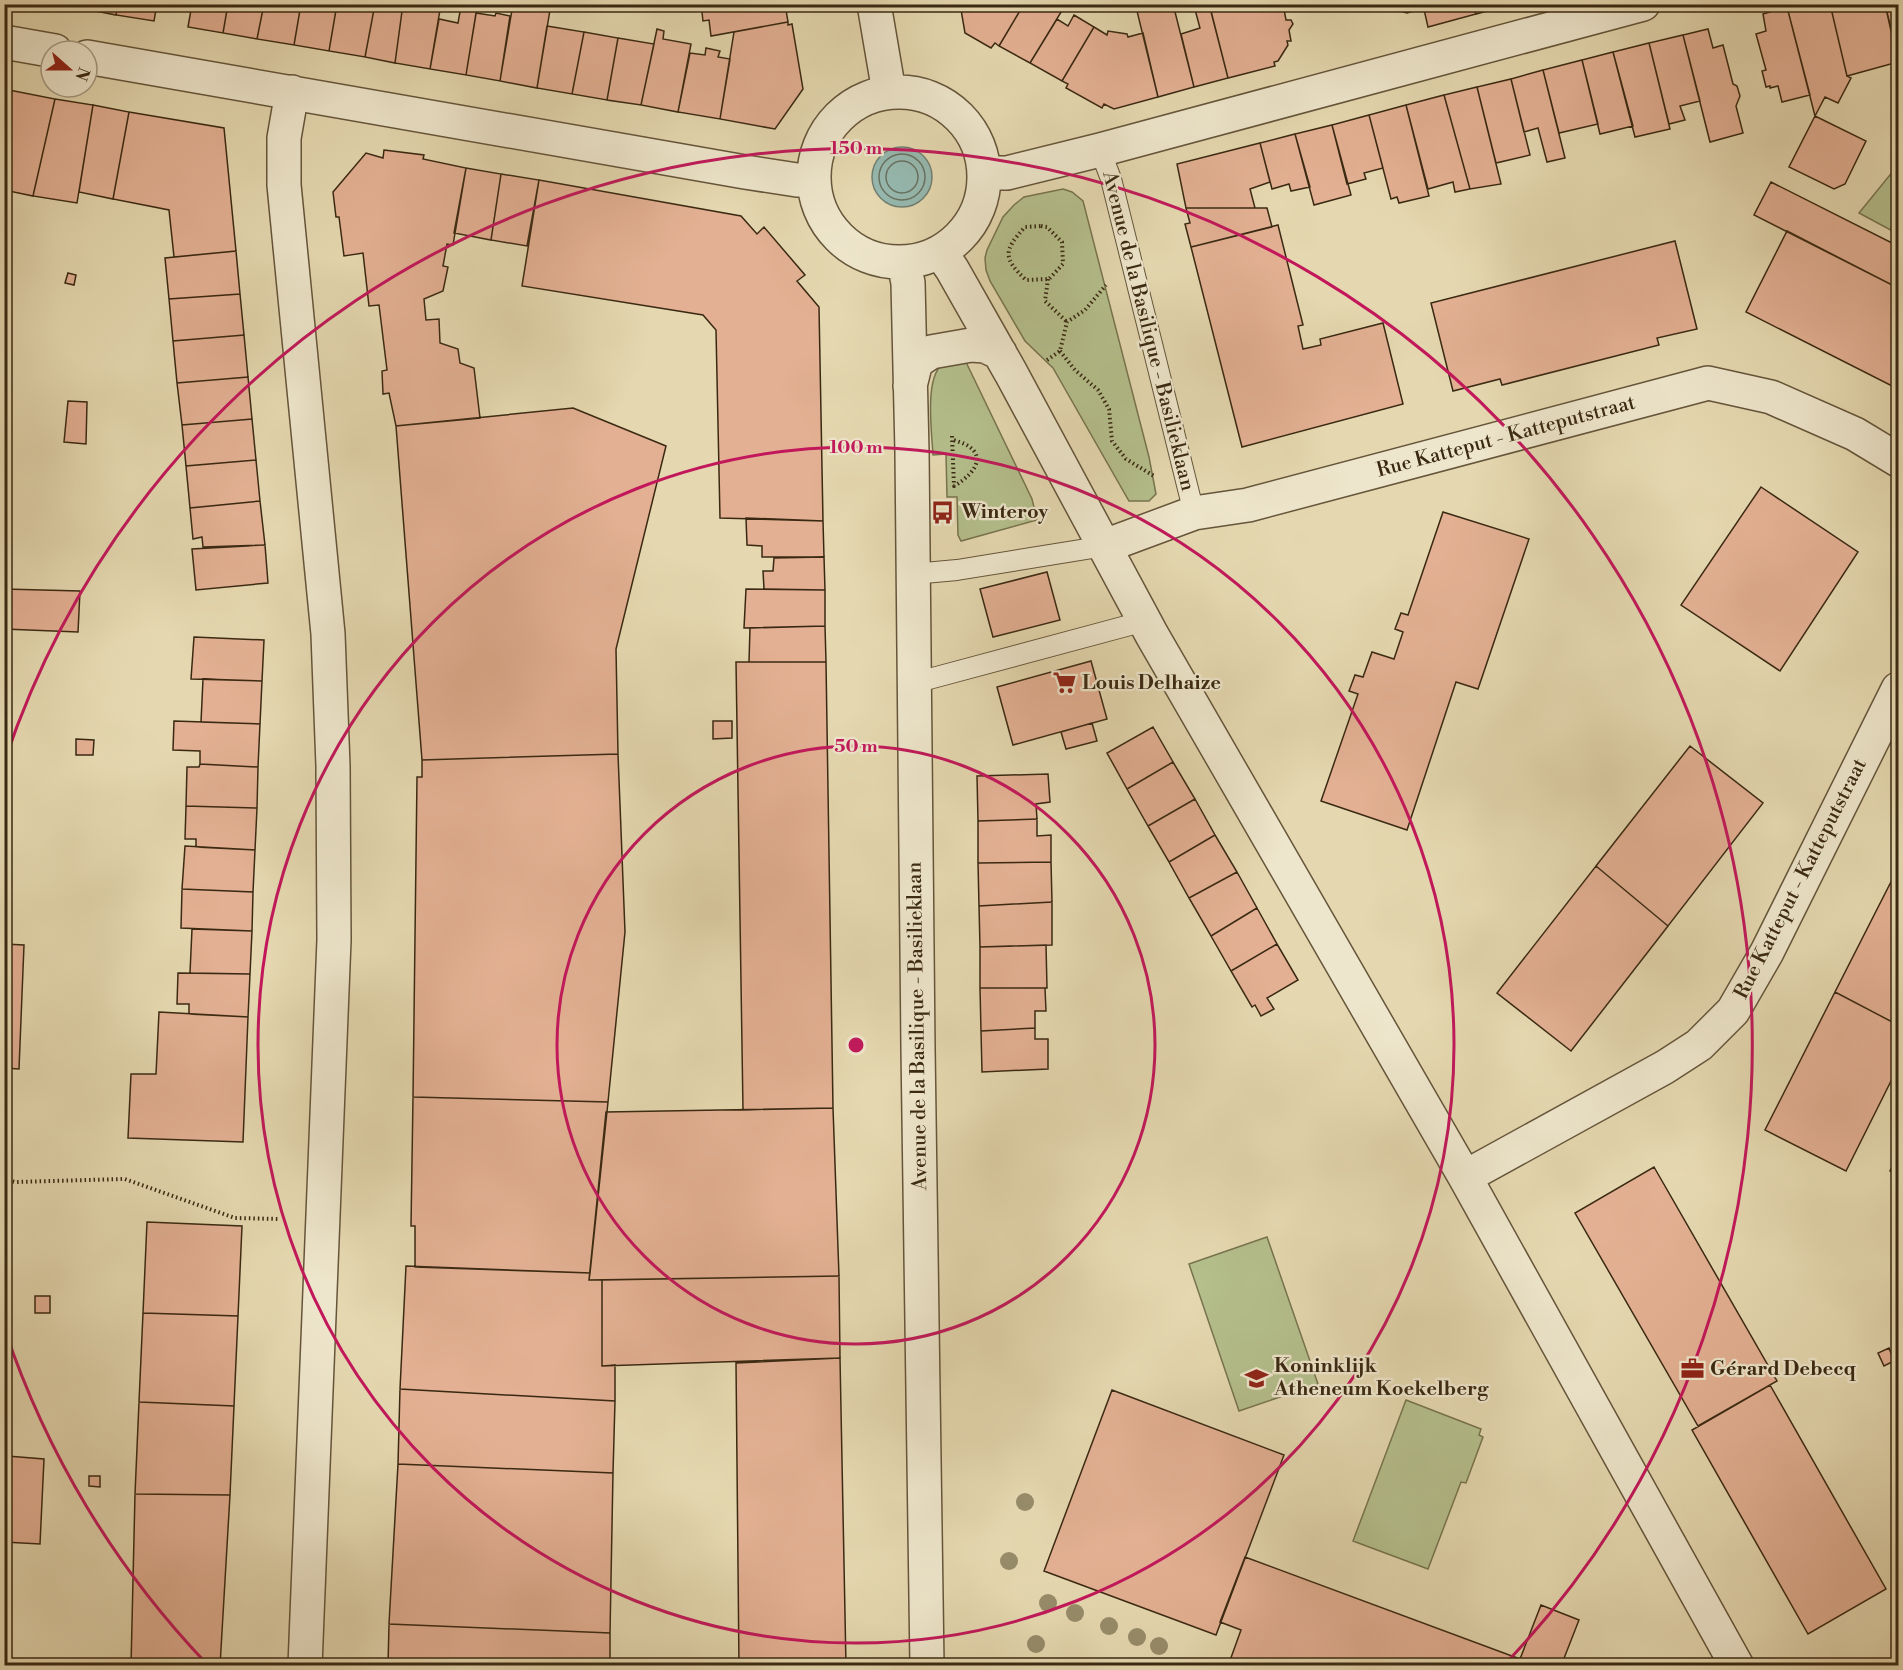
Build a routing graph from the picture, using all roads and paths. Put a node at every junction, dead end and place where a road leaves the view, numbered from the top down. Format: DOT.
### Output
graph roads {
  1 [pos="874,4"];
  2 [pos="1643,4"];
  3 [pos="4,42"];
  4 [pos="39,48"];
  5 [pos="99,59"];
  6 [pos="292,92"];
  7 [pos="890,92"];
  8 [pos="1100,150"];
  9 [pos="984,173"];
  10 [pos="813,180"];
  11 [pos="940,252"];
  12 [pos="904,263"];
  13 [pos="1048,279"];
  14 [pos="1109,282"];
  15 [pos="1067,322"];
  16 [pos="1060,351"];
  17 [pos="1000,353"];
  18 [pos="1043,363"];
  19 [pos="910,386"];
  20 [pos="952,440"];
  21 [pos="1899,460"];
  22 [pos="1185,471"];
  23 [pos="954,486"];
  24 [pos="1194,513"];
  25 [pos="1105,546"];
  26 [pos="913,574"];
  27 [pos="1145,621"];
  28 [pos="914,683"];
  29 [pos="1899,689"];
  30 [pos="1465,1177"];
  31 [pos="4,1179"];
  32 [pos="280,1219"];
  33 [pos="305,1665"];
  34 [pos="927,1665"];
  35 [pos="1737,1665"];
  1 -- 7 [label="street"];
  2 -- 8 [label="street"];
  3 -- 4 [label="street"];
  5 -- 6 [label="street"];
  6 -- 10 [label="street"];
  6 -- 33 [label="street"];
  7 -- 9 [label="street"];
  7 -- 10 [label="street"];
  8 -- 9 [label="street"];
  8 -- 22 [label="lane, Avenue de la Basilique - Basilieklaan"];
  9 -- 11 [label="street"];
  10 -- 12 [label="street"];
  11 -- 12 [label="street"];
  11 -- 17 [label="street"];
  12 -- 19 [label="street, Avenue de la Basilique - Basilieklaan"];
  13 -- 13 [label="path"];
  13 -- 15 [label="path"];
  14 -- 15 [label="path"];
  15 -- 16 [label="path"];
  16 -- 18 [label="path"];
  16 -- 22 [label="path"];
  17 -- 19 [label="street, Avenue de la Basilique - Basilieklaan"];
  17 -- 25 [label="street"];
  19 -- 26 [label="street, Avenue de la Basilique - Basilieklaan"];
  20 -- 23 [label="path"];
  21 -- 24 [label="street, Rue Katteput - Katteputstraat"];
  22 -- 24 [label="lane, Avenue de la Basilique - Basilieklaan"];
  24 -- 25 [label="street, Rue Katteput - Katteputstraat"];
  25 -- 26 [label="lane"];
  25 -- 27 [label="street"];
  26 -- 28 [label="street, Avenue de la Basilique - Basilieklaan"];
  27 -- 28 [label="lane"];
  27 -- 30 [label="street"];
  28 -- 34 [label="street, Avenue de la Basilique - Basilieklaan"];
  29 -- 30 [label="street, Rue Katteput - Katteputstraat"];
  30 -- 35 [label="street"];
  31 -- 32 [label="path"];
}
